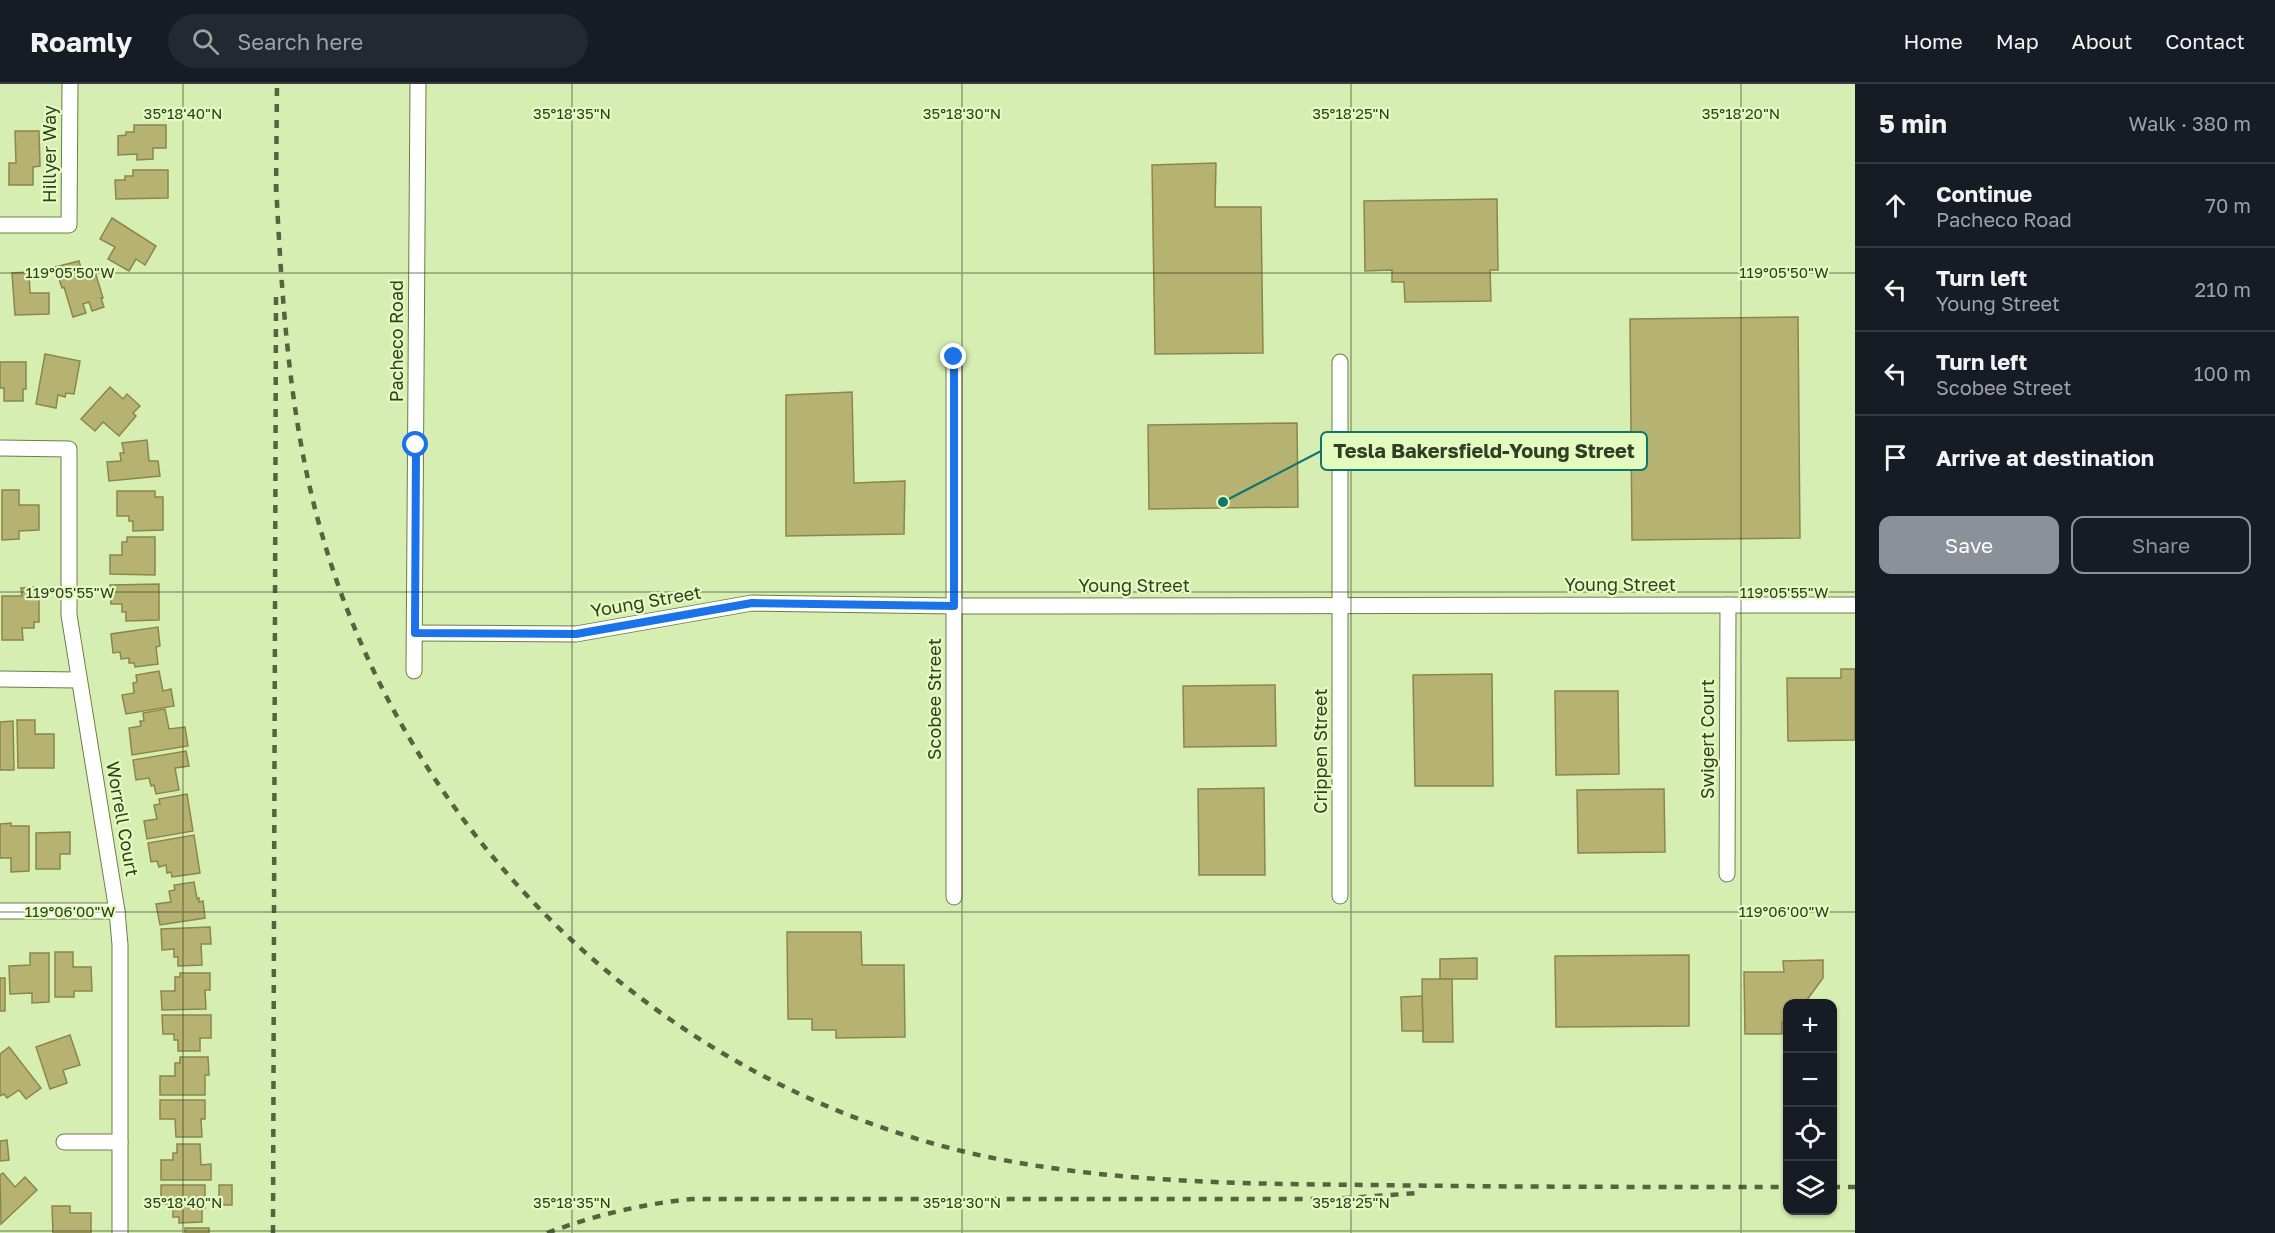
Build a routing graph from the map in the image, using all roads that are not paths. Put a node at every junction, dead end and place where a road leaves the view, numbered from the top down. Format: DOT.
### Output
graph roads {
  1 [pos="70,84"];
  2 [pos="418,84"];
  3 [pos="0,225"];
  4 [pos="954,357"];
  5 [pos="1340,362"];
  6 [pos="0,448"];
  7 [pos="1728,605"];
  8 [pos="1855,605"];
  9 [pos="954,606"];
  10 [pos="1342,606"];
  11 [pos="415,633"];
  12 [pos="414,671"];
  13 [pos="0,680"];
  14 [pos="78,680"];
  15 [pos="1728,874"];
  16 [pos="1340,896"];
  17 [pos="954,897"];
  18 [pos="0,910"];
  19 [pos="117,911"];
  20 [pos="64,1142"];
  21 [pos="120,1142"];
  22 [pos="120,1233"];
  1 -- 3 [label="street, Hillyer Way"];
  2 -- 11 [label="street, Pacheco Road"];
  4 -- 9 [label="street, Scobee Street"];
  5 -- 10 [label="street, Crippen Street"];
  6 -- 14 [label="street, Worrell Court"];
  7 -- 8 [label="street, Young Street"];
  7 -- 10 [label="street, Young Street"];
  7 -- 15 [label="street, Swigert Court"];
  9 -- 10 [label="street, Young Street"];
  9 -- 11 [label="street, Young Street"];
  9 -- 17 [label="street, Scobee Street"];
  10 -- 16 [label="street, Crippen Street"];
  11 -- 12 [label="street, Pacheco Road"];
  13 -- 14 [label="street"];
  14 -- 19 [label="street, Worrell Court"];
  18 -- 19 [label="street"];
  19 -- 21 [label="street, Worrell Court"];
  20 -- 21 [label="street"];
  21 -- 22 [label="street, Worrell Court"];
}
